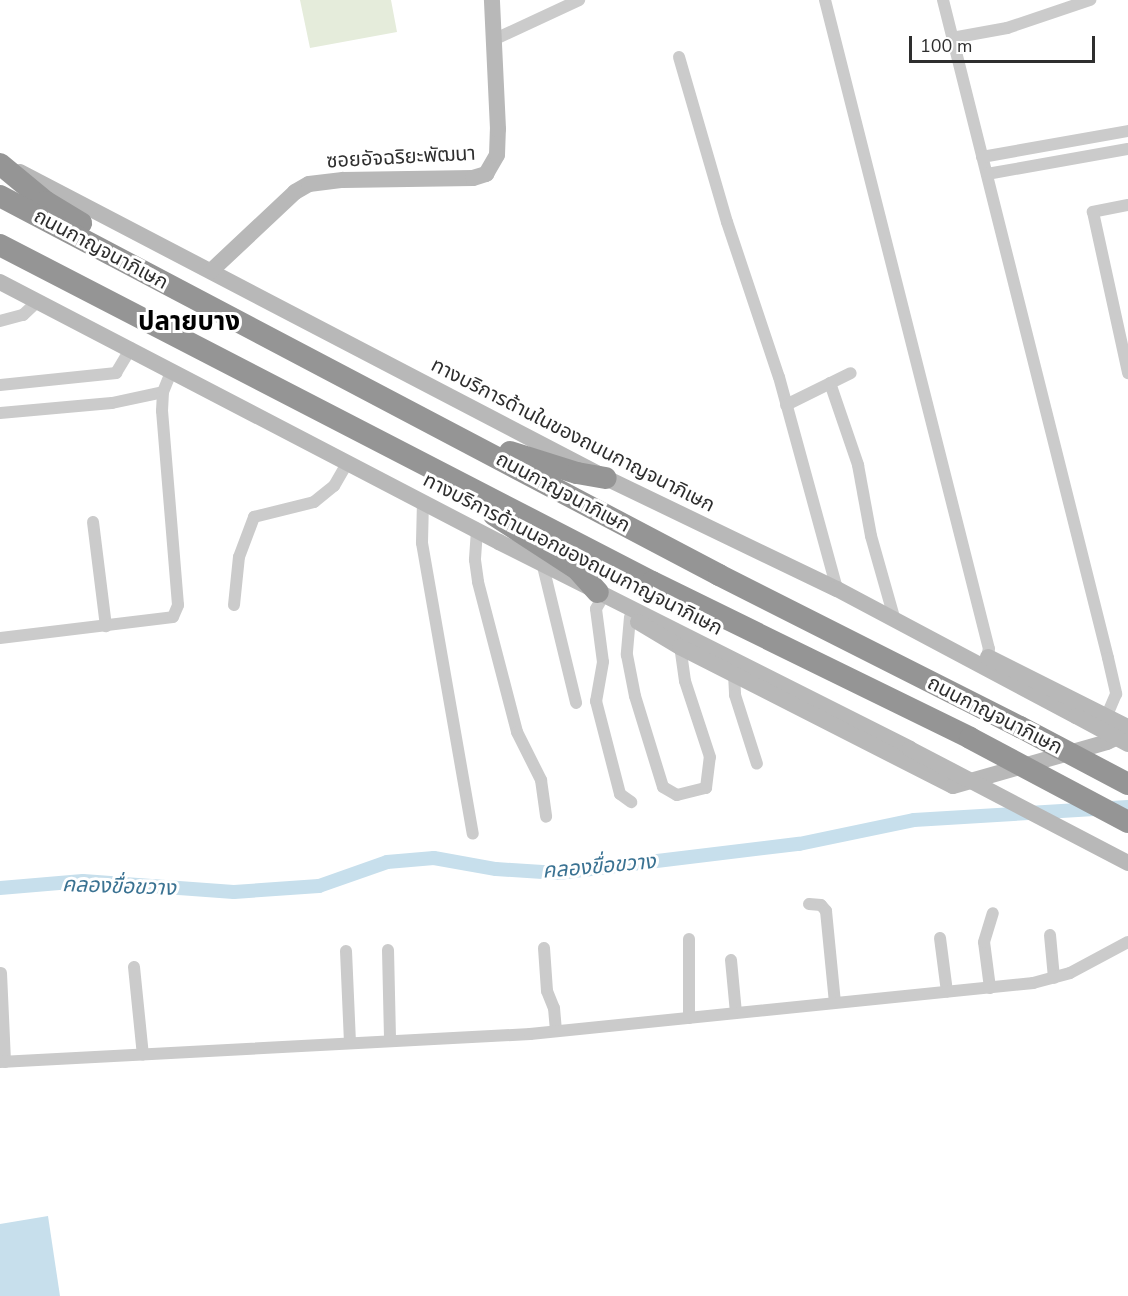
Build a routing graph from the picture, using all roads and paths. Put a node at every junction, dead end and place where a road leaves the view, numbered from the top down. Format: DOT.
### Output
graph roads {
  1 [pos="492,0"];
  2 [pos="579,0"];
  3 [pos="825,0"];
  4 [pos="943,0"];
  5 [pos="1090,0"];
  6 [pos="952,38"];
  7 [pos="493,40"];
  8 [pos="679,57"];
  9 [pos="1128,131"];
  10 [pos="1128,149"];
  11 [pos="982,157"];
  12 [pos="0,163"];
  13 [pos="987,174"];
  14 [pos="0,196"];
  15 [pos="1128,205"];
  16 [pos="0,245"];
  17 [pos="0,252"];
  18 [pos="27,260"];
  19 [pos="211,272"];
  20 [pos="162,280"];
  21 [pos="0,282"];
  22 [pos="38,301"];
  23 [pos="0,321"];
  24 [pos="130,348"];
  25 [pos="1126,351"];
  26 [pos="172,370"];
  27 [pos="851,373"];
  28 [pos="1128,373"];
  29 [pos="830,383"];
  30 [pos="0,385"];
  31 [pos="163,392"];
  32 [pos="786,405"];
  33 [pos="0,413"];
  34 [pos="449,432"];
  35 [pos="348,462"];
  36 [pos="606,478"];
  37 [pos="456,482"];
  38 [pos="423,501"];
  39 [pos="93,522"];
  40 [pos="477,530"];
  41 [pos="542,562"];
  42 [pos="837,589"];
  43 [pos="607,596"];
  44 [pos="864,603"];
  45 [pos="234,604"];
  46 [pos="893,614"];
  47 [pos="630,617"];
  48 [pos="106,626"];
  49 [pos="0,638"];
  50 [pos="680,647"];
  51 [pos="987,656"];
  52 [pos="734,674"];
  53 [pos="576,703"];
  54 [pos="1107,715"];
  55 [pos="1128,727"];
  56 [pos="1128,732"];
  57 [pos="1128,744"];
  58 [pos="757,764"];
  59 [pos="1128,784"];
  60 [pos="631,802"];
  61 [pos="546,817"];
  62 [pos="1128,822"];
  63 [pos="473,834"];
  64 [pos="1128,863"];
  65 [pos="809,904"];
  66 [pos="993,913"];
  67 [pos="1050,935"];
  68 [pos="940,938"];
  69 [pos="689,939"];
  70 [pos="1128,942"];
  71 [pos="544,948"];
  72 [pos="388,950"];
  73 [pos="346,951"];
  74 [pos="731,960"];
  75 [pos="134,966"];
  76 [pos="1,973"];
  77 [pos="1054,978"];
  78 [pos="990,988"];
  79 [pos="947,992"];
  80 [pos="835,1002"];
  81 [pos="736,1013"];
  82 [pos="689,1018"];
  83 [pos="556,1029"];
  84 [pos="390,1040"];
  85 [pos="350,1043"];
  86 [pos="143,1055"];
  87 [pos="3,1062"];
  1 -- 7 [label="main road, ซอยอัจฉริยะพัฒนา"];
  2 -- 7 [label="street"];
  3 -- 51 [label="street"];
  4 -- 6 [label="street"];
  5 -- 6 [label="street"];
  6 -- 11 [label="street"];
  7 -- 19 [label="main road, ซอยอัจฉริยะพัฒนา"];
  8 -- 32 [label="street"];
  9 -- 11 [label="street"];
  10 -- 13 [label="street"];
  11 -- 13 [label="street"];
  12 -- 19 [label="main road, ทางบริการด้านในของถนนกาญจนาภิเษก"];
  12 -- 20 [label="highway"];
  13 -- 54 [label="street"];
  14 -- 20 [label="highway, ถนนกาญจนาภิเษก"];
  15 -- 25 [label="street"];
  16 -- 18 [label="highway, ถนนกาญจนาภิเษก"];
  17 -- 18 [label="highway"];
  18 -- 37 [label="highway, ถนนกาญจนาภิเษก"];
  19 -- 36 [label="main road, ทางบริการด้านในของถนนกาญจนาภิเษก"];
  20 -- 34 [label="highway, ถนนกาญจนาภิเษก"];
  21 -- 22 [label="main road, ทางบริการด้านนอกของถนนกาญจนาภิเษก"];
  22 -- 23 [label="street"];
  22 -- 24 [label="main road, ทางบริการด้านนอกของถนนกาญจนาภิเษก"];
  24 -- 26 [label="main road, ทางบริการด้านนอกของถนนกาญจนาภิเษก"];
  24 -- 30 [label="street"];
  25 -- 28 [label="street"];
  26 -- 31 [label="street"];
  26 -- 35 [label="main road, ทางบริการด้านนอกของถนนกาญจนาภิเษก"];
  27 -- 29 [label="street"];
  29 -- 32 [label="street"];
  29 -- 46 [label="street"];
  31 -- 33 [label="street"];
  31 -- 48 [label="street"];
  32 -- 42 [label="street"];
  34 -- 36 [label="highway"];
  34 -- 59 [label="highway, ถนนกาญจนาภิเษก, bridge"];
  35 -- 38 [label="main road, ทางบริการด้านนอกของถนนกาญจนาภิเษก"];
  35 -- 45 [label="street"];
  36 -- 42 [label="main road, ทางบริการด้านในของถนนกาญจนาภิเษก"];
  37 -- 43 [label="highway"];
  37 -- 62 [label="highway, ถนนกาญจนาภิเษก, bridge"];
  38 -- 40 [label="main road, ทางบริการด้านนอกของถนนกาญจนาภิเษก"];
  38 -- 63 [label="street"];
  39 -- 48 [label="street"];
  40 -- 41 [label="main road, ทางบริการด้านนอกของถนนกาญจนาภิเษก"];
  40 -- 61 [label="street"];
  41 -- 43 [label="main road, ทางบริการด้านนอกของถนนกาญจนาภิเษก"];
  41 -- 53 [label="street"];
  42 -- 44 [label="main road, ทางบริการด้านในของถนนกาญจนาภิเษก"];
  43 -- 47 [label="main road"];
  43 -- 60 [label="street"];
  43 -- 64 [label="main road, ทางบริการด้านนอกของถนนกาญจนาภิเษก, bridge"];
  44 -- 46 [label="main road"];
  44 -- 57 [label="main road, ทางบริการด้านในของถนนกาญจนาภิเษก, bridge"];
  46 -- 51 [label="main road"];
  47 -- 50 [label="main road"];
  47 -- 50 [label="street"];
  48 -- 49 [label="street"];
  50 -- 52 [label="main road"];
  51 -- 54 [label="main road"];
  52 -- 56 [label="main road"];
  52 -- 58 [label="street"];
  54 -- 55 [label="main road"];
  65 -- 80 [label="street"];
  66 -- 78 [label="street"];
  67 -- 77 [label="street"];
  68 -- 79 [label="street"];
  69 -- 82 [label="street"];
  70 -- 77 [label="street"];
  71 -- 83 [label="street"];
  72 -- 84 [label="street"];
  73 -- 85 [label="street"];
  74 -- 81 [label="street"];
  75 -- 86 [label="street"];
  76 -- 87 [label="street"];
  77 -- 78 [label="street"];
  78 -- 79 [label="street"];
  79 -- 80 [label="street"];
  80 -- 81 [label="street"];
  81 -- 82 [label="street"];
  82 -- 83 [label="street"];
  83 -- 84 [label="street"];
  84 -- 85 [label="street"];
  85 -- 86 [label="street"];
  86 -- 87 [label="street"];
}
